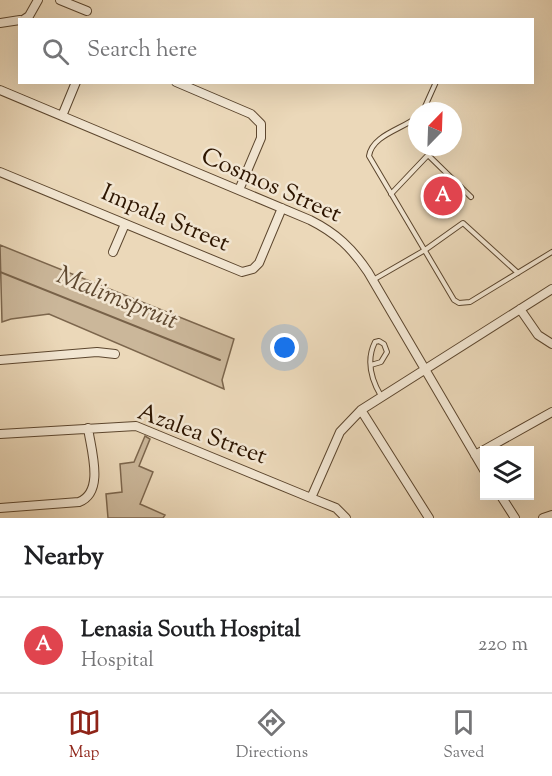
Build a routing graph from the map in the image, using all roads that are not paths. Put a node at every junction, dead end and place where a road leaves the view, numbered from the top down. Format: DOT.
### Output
graph roads {
  1 [pos="38,0"];
  2 [pos="60,0"];
  3 [pos="87,11"];
  4 [pos="25,18"];
  5 [pos="18,20"];
  6 [pos="0,23"];
  7 [pos="75,84"];
  8 [pos="181,84"];
  9 [pos="435,84"];
  10 [pos="0,90"];
  11 [pos="427,102"];
  12 [pos="62,116"];
  13 [pos="408,122"];
  14 [pos="0,172"];
  15 [pos="239,190"];
  16 [pos="391,194"];
  17 [pos="471,197"];
  18 [pos="282,208"];
  19 [pos="125,224"];
  20 [pos="425,250"];
  21 [pos="113,252"];
  22 [pos="552,252"];
  23 [pos="518,273"];
  24 [pos="373,280"];
  25 [pos="552,289"];
  26 [pos="520,309"];
  27 [pos="552,344"];
  28 [pos="115,354"];
  29 [pos="0,360"];
  30 [pos="371,365"];
  31 [pos="426,370"];
  32 [pos="381,396"];
  33 [pos="361,410"];
  34 [pos="552,412"];
  35 [pos="88,428"];
  36 [pos="0,435"];
  37 [pos="475,455"];
  38 [pos="480,463"];
  39 [pos="311,498"];
  40 [pos="504,500"];
  41 [pos="0,508"];
  42 [pos="552,515"];
  43 [pos="346,518"];
  44 [pos="429,518"];
  45 [pos="515,518"];
  46 [pos="543,518"];
  1 -- 4 [label="street"];
  2 -- 3 [label="street"];
  5 -- 6 [label="street"];
  7 -- 12 [label="street"];
  8 -- 15 [label="street"];
  9 -- 11 [label="lane"];
  10 -- 12 [label="street, Cosmos Street"];
  12 -- 15 [label="street, Cosmos Street"];
  13 -- 16 [label="lane"];
  14 -- 19 [label="street, Impala Street"];
  15 -- 18 [label="street, Cosmos Street"];
  16 -- 17 [label="lane"];
  16 -- 20 [label="lane"];
  18 -- 19 [label="street, Impala Street"];
  18 -- 24 [label="street, Cosmos Street"];
  19 -- 21 [label="street"];
  20 -- 23 [label="lane"];
  20 -- 23 [label="lane"];
  20 -- 24 [label="lane"];
  22 -- 23 [label="lane"];
  24 -- 31 [label="street, Cosmos Street"];
  25 -- 26 [label="street"];
  26 -- 27 [label="street"];
  26 -- 31 [label="street"];
  28 -- 29 [label="street"];
  30 -- 30 [label="lane"];
  30 -- 32 [label="lane"];
  31 -- 32 [label="street"];
  31 -- 37 [label="street, Cosmos Street"];
  32 -- 33 [label="street"];
  33 -- 39 [label="street"];
  33 -- 44 [label="street"];
  34 -- 37 [label="street"];
  35 -- 36 [label="street, Azalea Street"];
  35 -- 39 [label="street, Azalea Street"];
  35 -- 41 [label="street"];
  37 -- 38 [label="street, Cosmos Street"];
  39 -- 43 [label="street, Azalea Street"];
  40 -- 45 [label="street"];
  42 -- 46 [label="street"];
}
